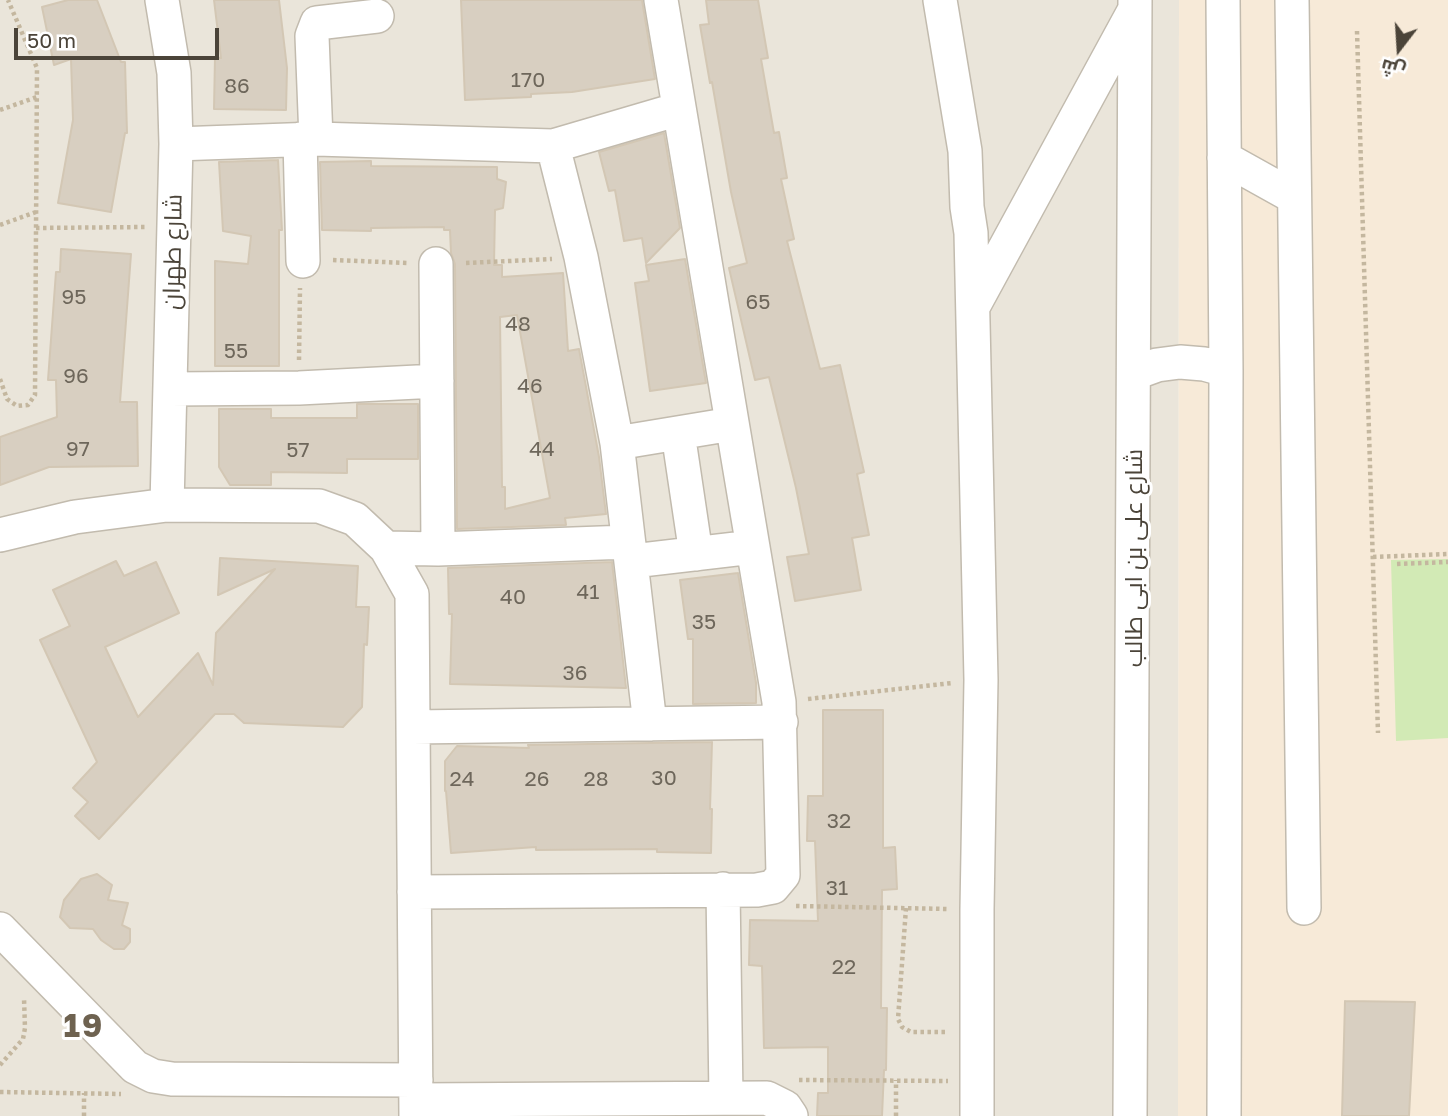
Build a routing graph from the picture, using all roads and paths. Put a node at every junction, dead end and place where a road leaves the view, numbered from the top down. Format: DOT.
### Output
graph roads {
  1 [pos="8,0"];
  2 [pos="162,0"];
  3 [pos="661,0"];
  4 [pos="940,0"];
  5 [pos="1223,0"];
  6 [pos="1292,0"];
  7 [pos="1135,5"];
  8 [pos="377,16"];
  9 [pos="1357,31"];
  10 [pos="37,97"];
  11 [pos="679,109"];
  12 [pos="0,110"];
  13 [pos="308,139"];
  14 [pos="176,144"];
  15 [pos="553,146"];
  16 [pos="1224,158"];
  17 [pos="1294,197"];
  18 [pos="36,212"];
  19 [pos="0,225"];
  20 [pos="174,227"];
  21 [pos="36,228"];
  22 [pos="580,257"];
  23 [pos="303,261"];
  24 [pos="436,264"];
  25 [pos="973,307"];
  26 [pos="1226,370"];
  27 [pos="1135,373"];
  28 [pos="0,379"];
  29 [pos="436,381"];
  30 [pos="170,388"];
  31 [pos="299,388"];
  32 [pos="732,424"];
  33 [pos="678,433"];
  34 [pos="617,443"];
  35 [pos="167,505"];
  36 [pos="0,535"];
  37 [pos="753,547"];
  38 [pos="386,548"];
  39 [pos="438,549"];
  40 [pos="630,552"];
  41 [pos="696,554"];
  42 [pos="1448,554"];
  43 [pos="1373,557"];
  44 [pos="1448,562"];
  45 [pos="1398,564"];
  46 [pos="981,680"];
  47 [pos="780,712"];
  48 [pos="650,724"];
  49 [pos="413,727"];
  50 [pos="1378,733"];
  51 [pos="723,890"];
  52 [pos="757,890"];
  53 [pos="414,892"];
  54 [pos="906,908"];
  55 [pos="1304,908"];
  56 [pos="977,909"];
  57 [pos="11,940"];
  58 [pos="976,1032"];
  59 [pos="0,1065"];
  60 [pos="897,1080"];
  61 [pos="977,1081"];
  62 [pos="84,1093"];
  63 [pos="726,1098"];
  64 [pos="416,1099"];
  65 [pos="599,1107"];
  66 [pos="668,1107"];
  67 [pos="788,1111"];
  68 [pos="83,1116"];
  69 [pos="896,1116"];
  70 [pos="976,1116"];
  71 [pos="1130,1116"];
  72 [pos="1224,1116"];
  1 -- 10 [label="path"];
  2 -- 14 [label="street, شارع طهران"];
  3 -- 11 [label="street"];
  4 -- 25 [label="street"];
  5 -- 16 [label="street"];
  6 -- 17 [label="street"];
  7 -- 25 [label="street"];
  7 -- 27 [label="street, شارع على بن ابى طالب"];
  8 -- 13 [label="street"];
  9 -- 43 [label="path"];
  10 -- 12 [label="path"];
  10 -- 18 [label="path"];
  11 -- 15 [label="street"];
  11 -- 32 [label="street"];
  13 -- 14 [label="street"];
  13 -- 15 [label="street"];
  13 -- 23 [label="street"];
  14 -- 20 [label="street, شارع طهران"];
  15 -- 22 [label="street"];
  16 -- 17 [label="street"];
  16 -- 26 [label="street"];
  17 -- 55 [label="street"];
  18 -- 19 [label="path"];
  18 -- 21 [label="path"];
  20 -- 21 [label="path"];
  20 -- 30 [label="street, شارع طهران"];
  21 -- 28 [label="path"];
  22 -- 24 [label="path"];
  22 -- 34 [label="street"];
  23 -- 24 [label="path"];
  23 -- 31 [label="path"];
  24 -- 29 [label="street"];
  25 -- 46 [label="street"];
  26 -- 27 [label="street"];
  26 -- 72 [label="street"];
  27 -- 71 [label="street, شارع على بن ابى طالب"];
  29 -- 31 [label="street"];
  29 -- 39 [label="street"];
  30 -- 31 [label="street"];
  30 -- 35 [label="street, شارع طهران"];
  32 -- 33 [label="street"];
  32 -- 37 [label="street"];
  33 -- 34 [label="street"];
  33 -- 41 [label="street"];
  34 -- 40 [label="street"];
  35 -- 36 [label="street"];
  35 -- 38 [label="street"];
  37 -- 41 [label="street"];
  37 -- 47 [label="street"];
  38 -- 39 [label="street"];
  38 -- 49 [label="street"];
  39 -- 40 [label="street"];
  40 -- 41 [label="street"];
  40 -- 48 [label="street"];
  42 -- 43 [label="path"];
  43 -- 50 [label="path"];
  44 -- 45 [label="path"];
  46 -- 47 [label="path"];
  46 -- 56 [label="street"];
  47 -- 48 [label="street"];
  47 -- 52 [label="street"];
  48 -- 49 [label="street"];
  49 -- 53 [label="street"];
  51 -- 52 [label="street"];
  51 -- 53 [label="street"];
  51 -- 63 [label="street"];
  52 -- 54 [label="path"];
  53 -- 64 [label="street"];
  54 -- 56 [label="path"];
  54 -- 58 [label="path"];
  56 -- 58 [label="street"];
  57 -- 59 [label="path"];
  57 -- 64 [label="street"];
  58 -- 61 [label="street"];
  60 -- 61 [label="path"];
  60 -- 67 [label="path"];
  60 -- 69 [label="path"];
  61 -- 70 [label="street"];
  62 -- 68 [label="path"];
  63 -- 66 [label="street"];
  63 -- 67 [label="street"];
  64 -- 65 [label="street"];
  65 -- 66 [label="street"];
}
